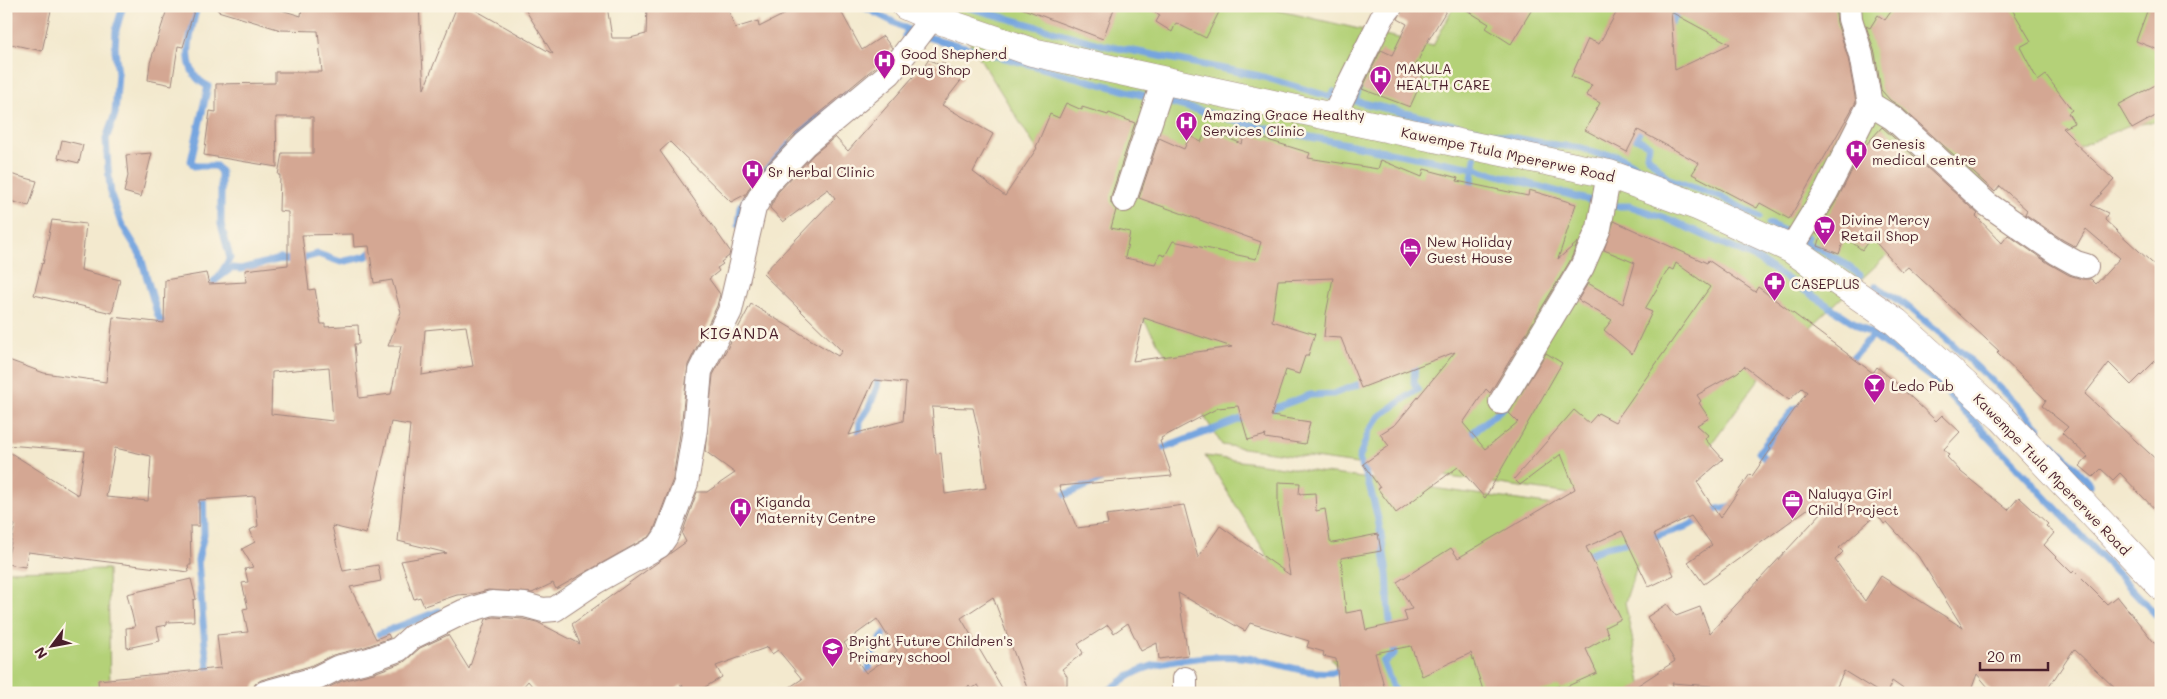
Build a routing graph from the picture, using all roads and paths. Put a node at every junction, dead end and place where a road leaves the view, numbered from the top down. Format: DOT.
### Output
graph roads {
  1 [pos="906,6"];
  2 [pos="1391,6"];
  3 [pos="1849,6"];
  4 [pos="937,12"];
  5 [pos="1164,80"];
  6 [pos="1870,104"];
  7 [pos="1333,117"];
  8 [pos="1609,174"];
  9 [pos="1124,200"];
  10 [pos="1791,249"];
  11 [pos="2086,266"];
  12 [pos="1501,402"];
  13 [pos="2161,586"];
  14 [pos="265,693"];
  1 -- 4 [label="street, Kawempe Ttula Mpererwe Road"];
  2 -- 7 [label="street"];
  3 -- 6 [label="street"];
  4 -- 5 [label="street, Kawempe Ttula Mpererwe Road"];
  4 -- 14 [label="street"];
  5 -- 7 [label="street, Kawempe Ttula Mpererwe Road"];
  5 -- 9 [label="street"];
  6 -- 10 [label="street"];
  6 -- 11 [label="street"];
  7 -- 8 [label="street, Kawempe Ttula Mpererwe Road"];
  8 -- 10 [label="street, Kawempe Ttula Mpererwe Road"];
  8 -- 12 [label="street"];
  10 -- 13 [label="street, Kawempe Ttula Mpererwe Road"];
}
